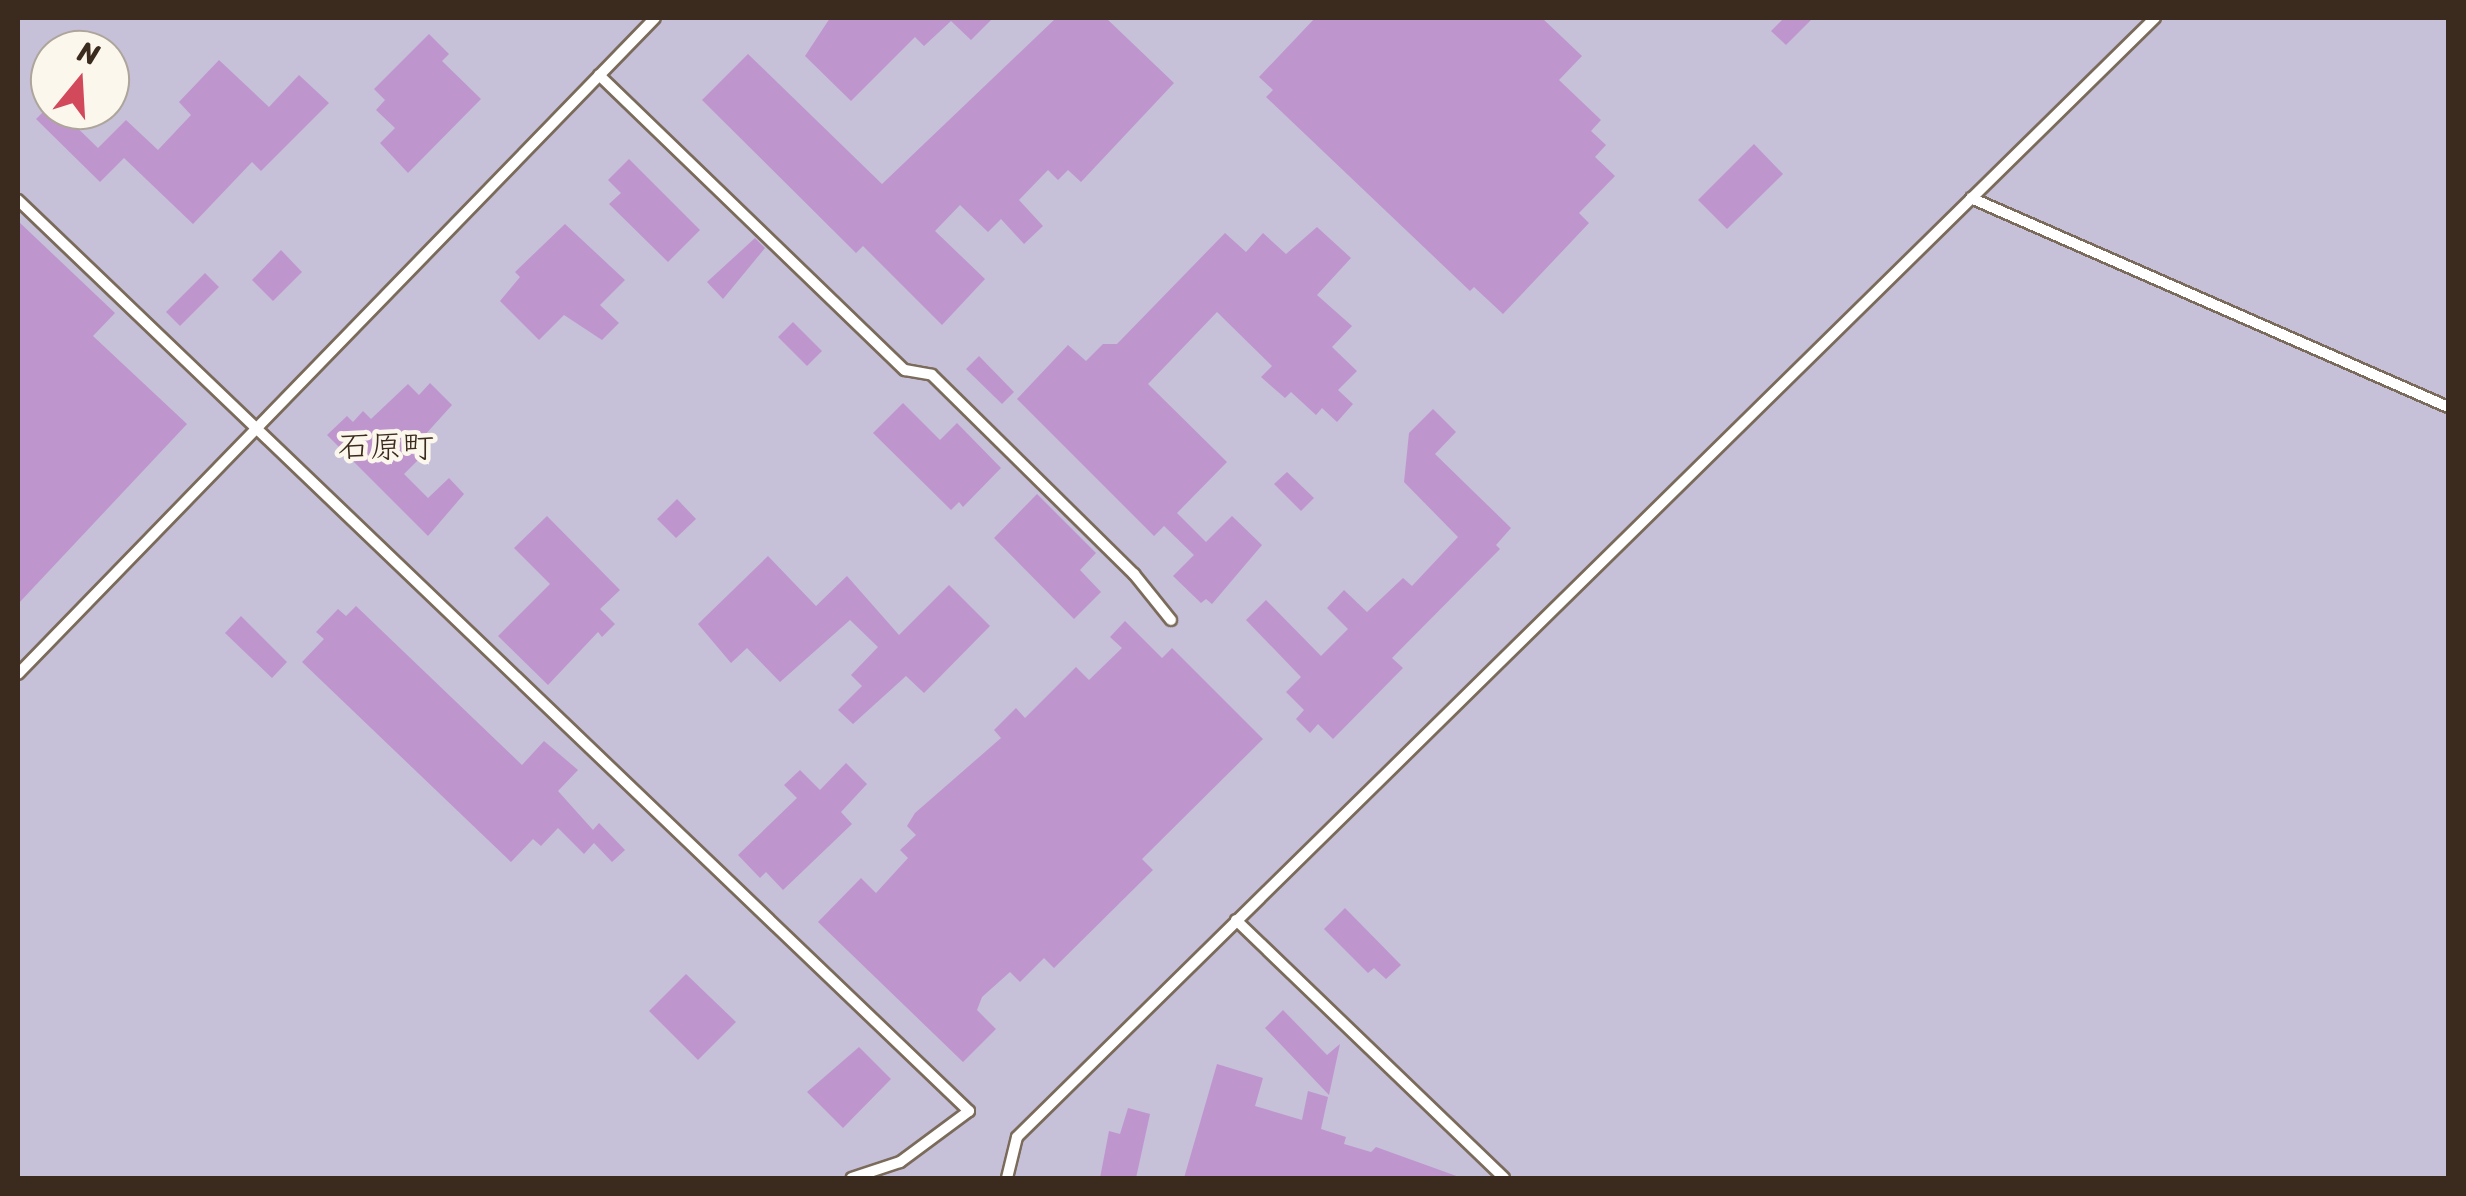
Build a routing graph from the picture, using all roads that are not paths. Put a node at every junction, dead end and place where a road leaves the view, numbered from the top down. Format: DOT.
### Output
graph roads {
  1 [pos="655,18"];
  2 [pos="2155,18"];
  3 [pos="599,75"];
  4 [pos="1972,198"];
  5 [pos="18,200"];
  6 [pos="2448,407"];
  7 [pos="252,428"];
  8 [pos="1171,620"];
  9 [pos="18,674"];
  10 [pos="1236,920"];
  11 [pos="852,1178"];
  12 [pos="1008,1178"];
  13 [pos="1504,1178"];
  1 -- 3 [label="lane"];
  2 -- 4 [label="lane"];
  3 -- 7 [label="lane"];
  3 -- 8 [label="lane"];
  4 -- 6 [label="lane"];
  4 -- 10 [label="lane"];
  5 -- 7 [label="lane"];
  7 -- 9 [label="lane"];
  7 -- 11 [label="lane"];
  10 -- 12 [label="lane"];
  10 -- 13 [label="lane"];
}
